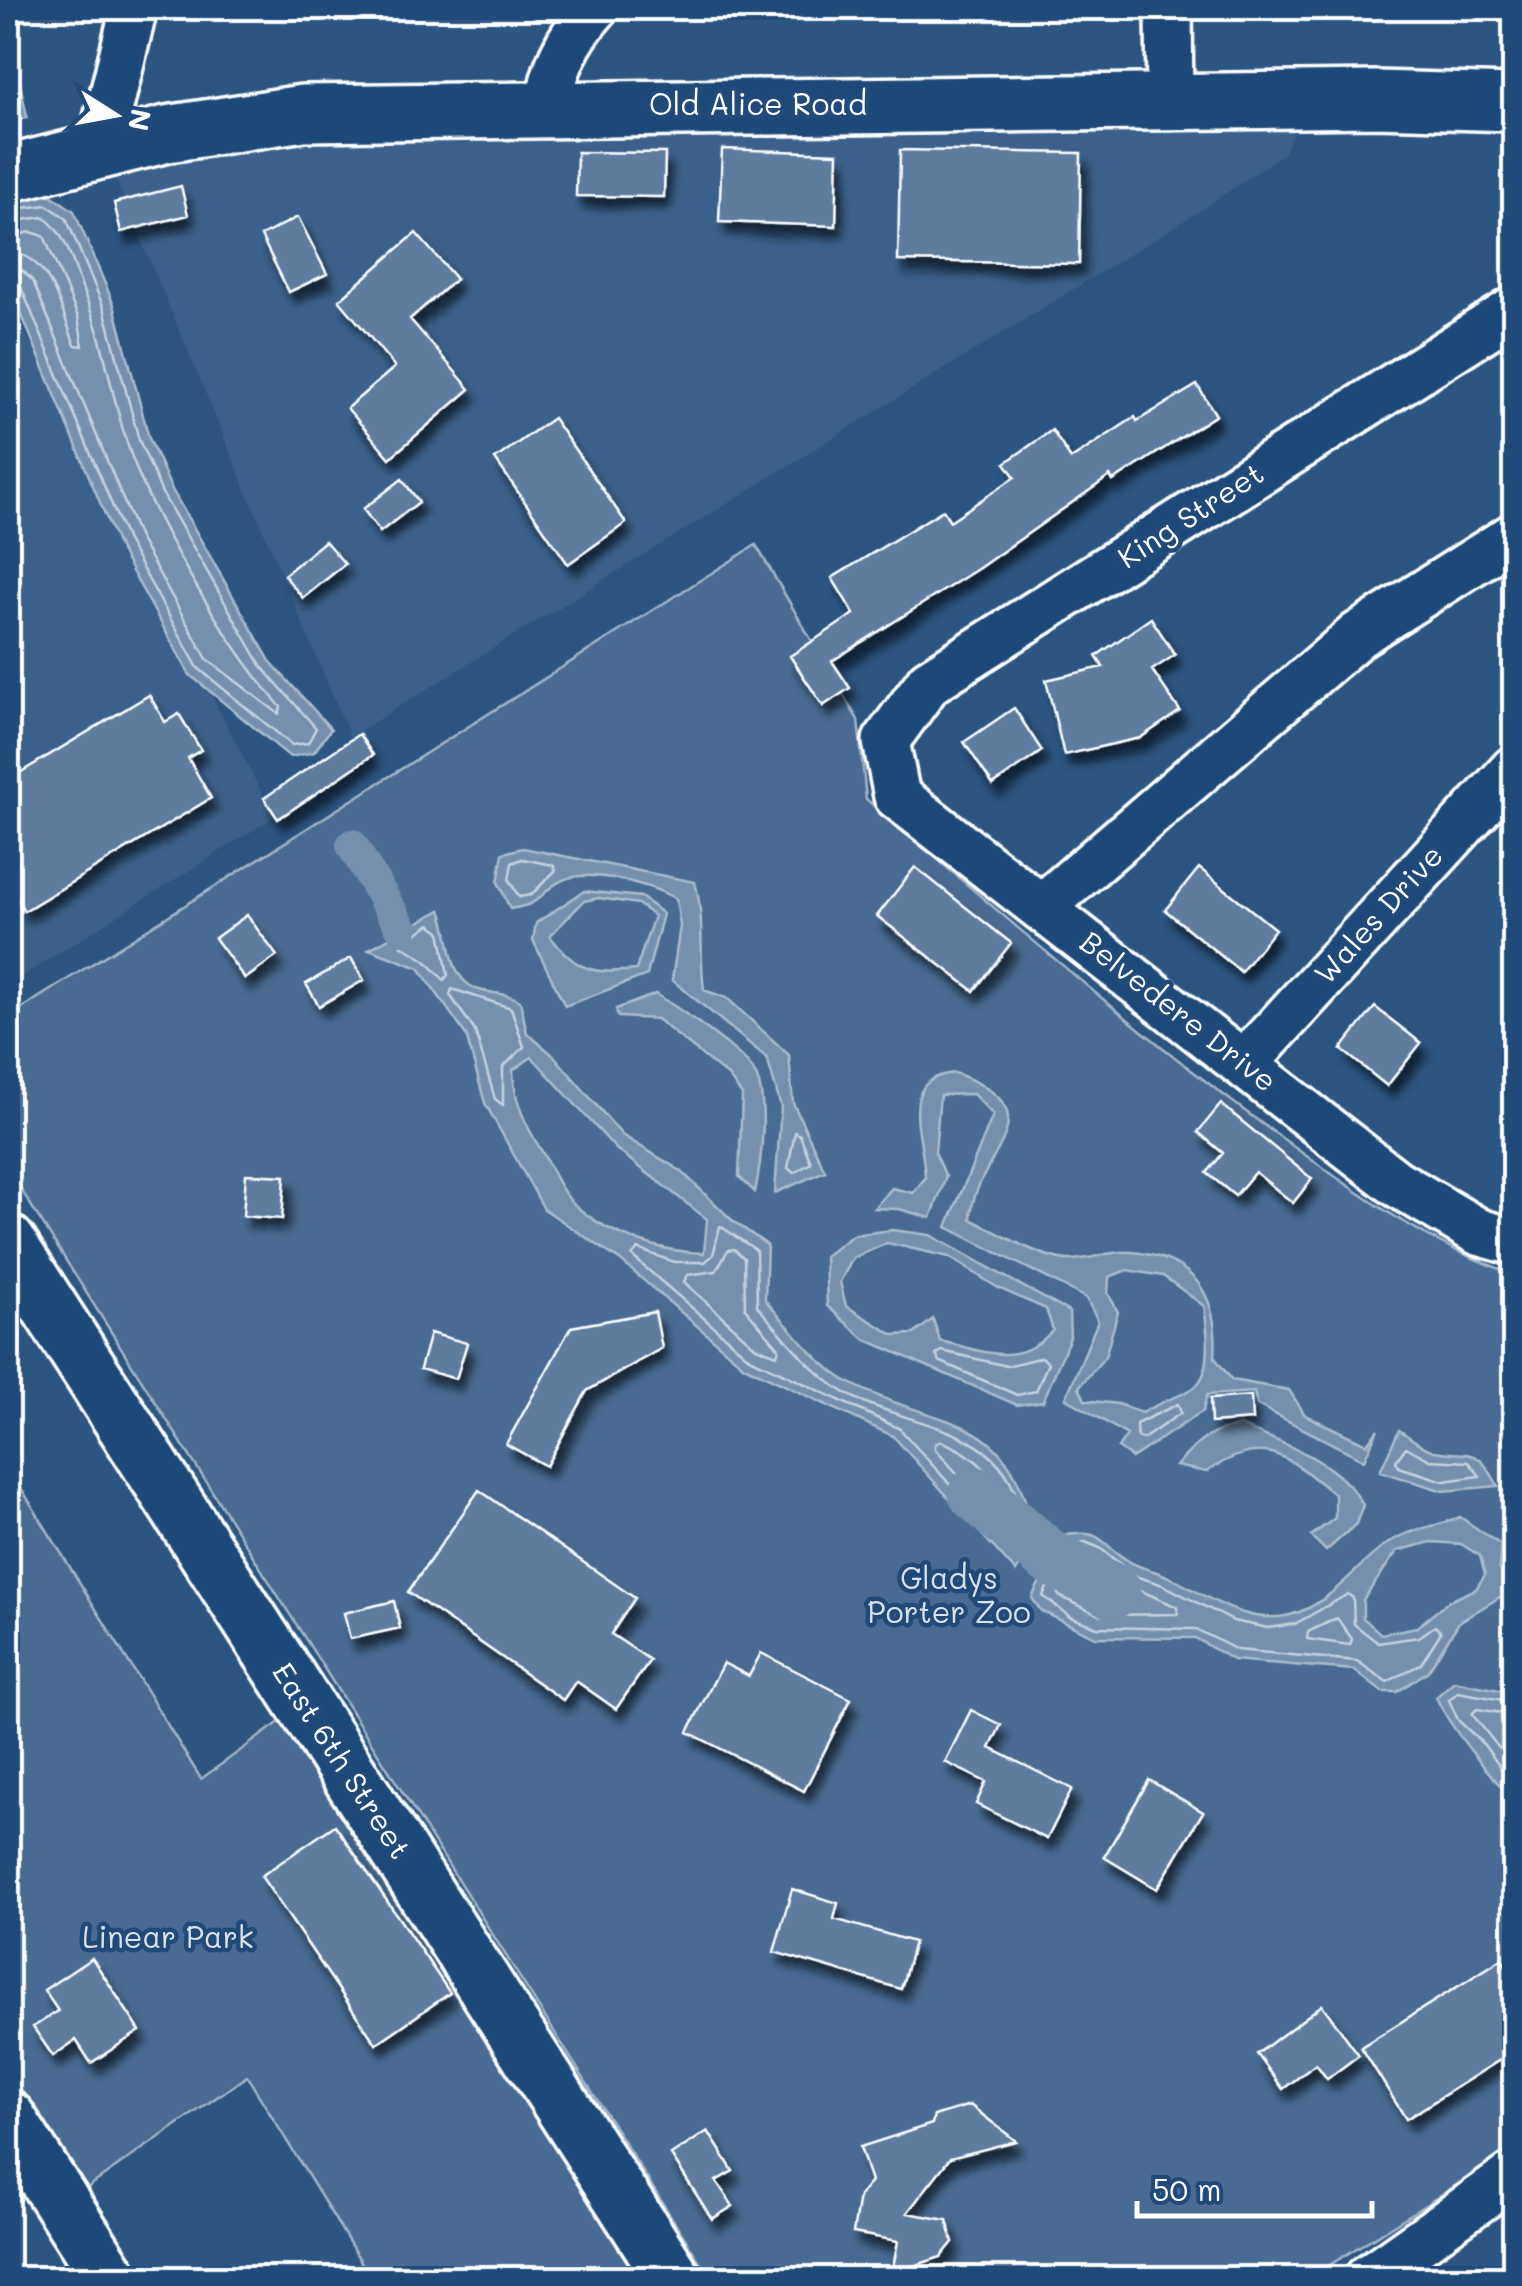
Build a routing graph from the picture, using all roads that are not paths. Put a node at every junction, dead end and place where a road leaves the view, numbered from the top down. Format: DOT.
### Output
graph roads {
  1 [pos="134,8"];
  2 [pos="594,8"];
  3 [pos="1169,8"];
  4 [pos="1170,102"];
  5 [pos="1514,103"];
  6 [pos="549,106"];
  7 [pos="105,148"];
  8 [pos="8,174"];
  9 [pos="1514,310"];
  10 [pos="1514,536"];
  11 [pos="886,742"];
  12 [pos="1514,769"];
  13 [pos="1042,907"];
  14 [pos="1244,1062"];
  15 [pos="1514,1242"];
  16 [pos="8,1243"];
  17 [pos="8,2119"];
  18 [pos="1514,2175"];
  19 [pos="104,2276"];
  20 [pos="673,2278"];
  21 [pos="1368,2278"];
  1 -- 7 [label="street"];
  2 -- 6 [label="street"];
  3 -- 4 [label="street"];
  4 -- 5 [label="main road, Old Alice Road"];
  4 -- 6 [label="main road, Old Alice Road"];
  6 -- 7 [label="main road, Old Alice Road"];
  7 -- 8 [label="main road, Old Alice Road"];
  9 -- 11 [label="street, King Street"];
  10 -- 13 [label="street"];
  11 -- 13 [label="street, Belvedere Drive"];
  12 -- 14 [label="street, Wales Drive"];
  13 -- 14 [label="street, Belvedere Drive"];
  14 -- 15 [label="street, Belvedere Drive"];
  16 -- 20 [label="main road, East 6th Street"];
  17 -- 19 [label="main road"];
  18 -- 21 [label="street"];
}
